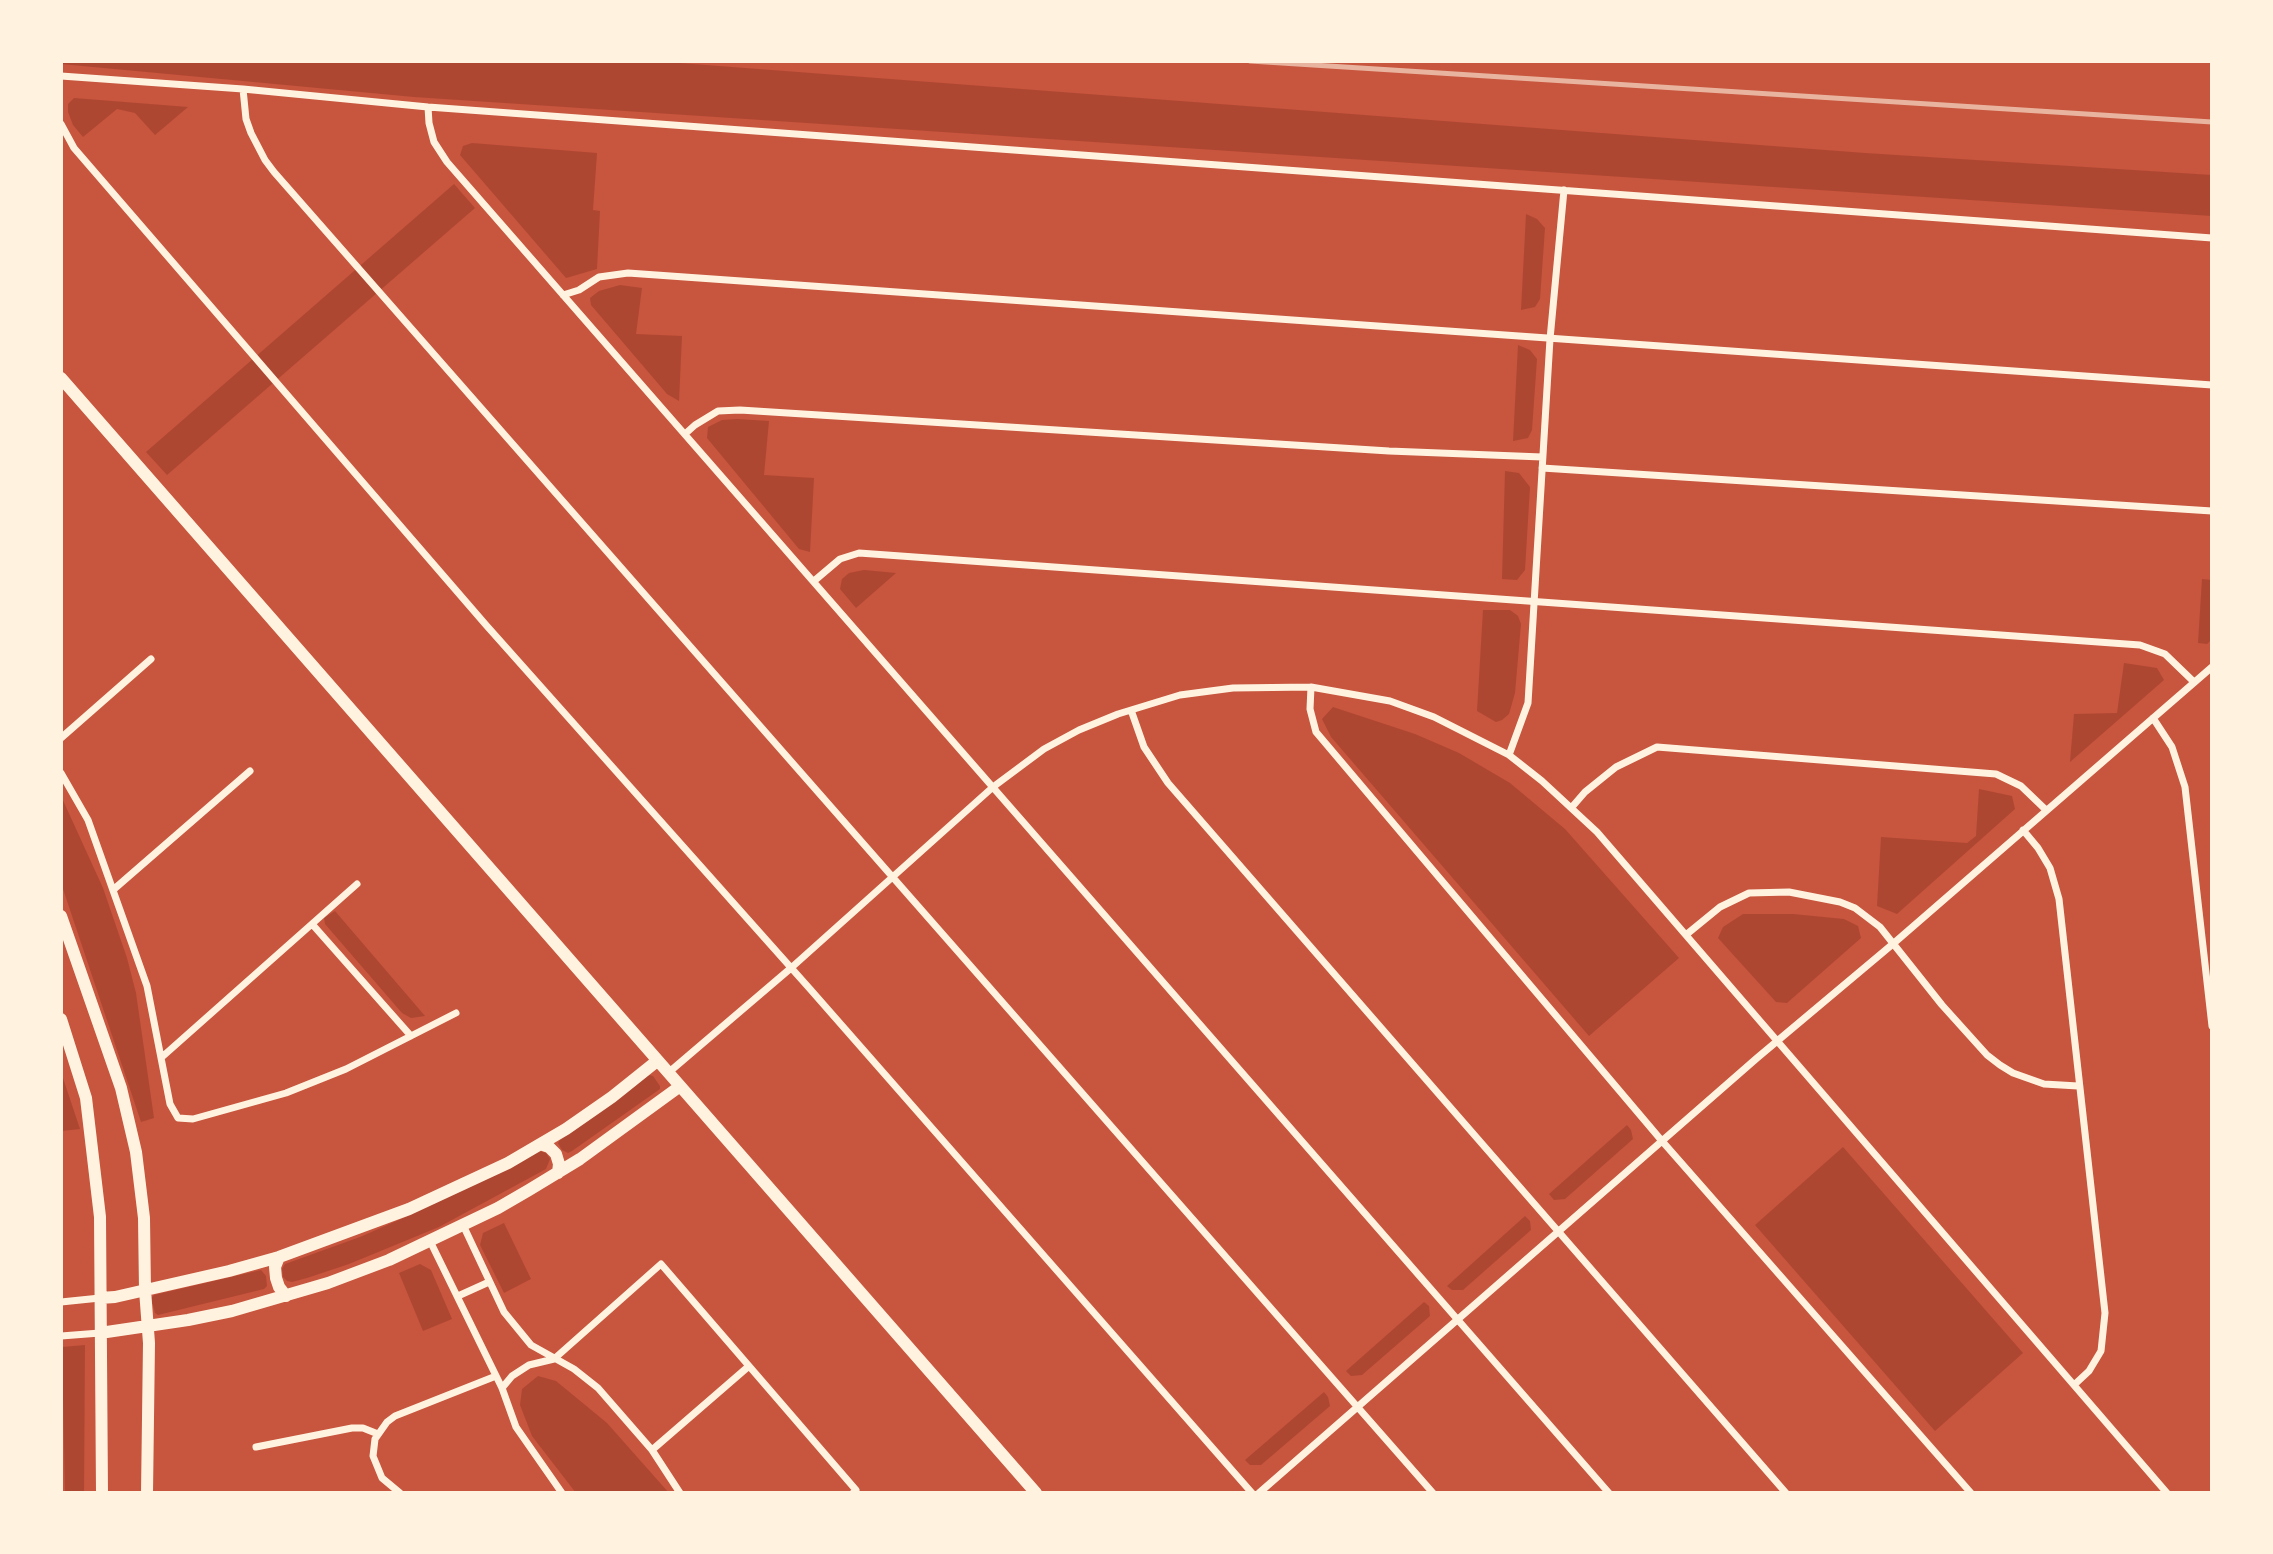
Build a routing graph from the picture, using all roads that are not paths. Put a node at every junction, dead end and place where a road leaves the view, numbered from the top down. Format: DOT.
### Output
graph roads {
  1 [pos="61,76"];
  2 [pos="243,89"];
  3 [pos="428,107"];
  4 [pos="61,124"];
  5 [pos="1563,190"];
  6 [pos="2212,238"];
  7 [pos="563,295"];
  8 [pos="1550,339"];
  9 [pos="61,378"];
  10 [pos="2212,385"];
  11 [pos="685,434"];
  12 [pos="1542,457"];
  13 [pos="1542,468"];
  14 [pos="2212,511"];
  15 [pos="814,581"];
  16 [pos="1533,601"];
  17 [pos="151,659"];
  18 [pos="2212,667"];
  19 [pos="2194,682"];
  20 [pos="1311,687"];
  21 [pos="1130,710"];
  22 [pos="2153,718"];
  23 [pos="61,737"];
  24 [pos="1509,755"];
  25 [pos="250,771"];
  26 [pos="61,773"];
  27 [pos="993,787"];
  28 [pos="1572,807"];
  29 [pos="2046,810"];
  30 [pos="2023,830"];
  31 [pos="893,876"];
  32 [pos="357,884"];
  33 [pos="113,890"];
  34 [pos="61,916"];
  35 [pos="312,924"];
  36 [pos="1687,934"];
  37 [pos="1894,943"];
  38 [pos="792,968"];
  39 [pos="456,1013"];
  40 [pos="61,1019"];
  41 [pos="2212,1026"];
  42 [pos="411,1036"];
  43 [pos="1777,1041"];
  44 [pos="162,1057"];
  45 [pos="657,1061"];
  46 [pos="668,1074"];
  47 [pos="2078,1086"];
  48 [pos="679,1087"];
  49 [pos="1662,1141"];
  50 [pos="540,1144"];
  51 [pos="558,1173"];
  52 [pos="463,1225"];
  53 [pos="1558,1231"];
  54 [pos="430,1241"];
  55 [pos="279,1257"];
  56 [pos="489,1282"];
  57 [pos="145,1290"];
  58 [pos="286,1296"];
  59 [pos="458,1296"];
  60 [pos="100,1298"];
  61 [pos="61,1302"];
  62 [pos="1458,1319"];
  63 [pos="148,1326"];
  64 [pos="100,1333"];
  65 [pos="61,1336"];
  66 [pos="554,1359"];
  67 [pos="749,1366"];
  68 [pos="496,1376"];
  69 [pos="2074,1385"];
  70 [pos="502,1388"];
  71 [pos="1358,1406"];
  72 [pos="378,1434"];
  73 [pos="256,1447"];
  74 [pos="652,1450"];
  75 [pos="102,1493"];
  76 [pos="147,1493"];
  77 [pos="400,1493"];
  78 [pos="562,1493"];
  79 [pos="680,1493"];
  80 [pos="853,1493"];
  81 [pos="1036,1493"];
  82 [pos="1252,1493"];
  83 [pos="1259,1493"];
  84 [pos="1433,1493"];
  85 [pos="1609,1493"];
  86 [pos="1786,1493"];
  87 [pos="1970,1493"];
  88 [pos="2167,1493"];
  1 -- 2 [label="street"];
  2 -- 3 [label="street"];
  2 -- 31 [label="street"];
  3 -- 5 [label="street"];
  3 -- 7 [label="street"];
  4 -- 38 [label="street"];
  5 -- 6 [label="street"];
  5 -- 8 [label="street"];
  7 -- 8 [label="street"];
  7 -- 11 [label="street"];
  8 -- 10 [label="street"];
  8 -- 12 [label="street"];
  9 -- 45 [label="street"];
  11 -- 12 [label="street"];
  11 -- 15 [label="street"];
  12 -- 13 [label="street"];
  13 -- 14 [label="street"];
  13 -- 16 [label="street"];
  15 -- 16 [label="street"];
  15 -- 27 [label="street"];
  16 -- 19 [label="street"];
  16 -- 24 [label="street"];
  17 -- 23 [label="street"];
  18 -- 19 [label="street"];
  19 -- 22 [label="street"];
  20 -- 21 [label="street"];
  20 -- 24 [label="street"];
  20 -- 49 [label="street"];
  21 -- 27 [label="street"];
  21 -- 53 [label="street"];
  22 -- 29 [label="street"];
  22 -- 41 [label="street"];
  24 -- 28 [label="street"];
  25 -- 33 [label="street"];
  26 -- 33 [label="street"];
  27 -- 31 [label="street"];
  27 -- 62 [label="street"];
  28 -- 29 [label="street"];
  28 -- 36 [label="street"];
  29 -- 30 [label="street"];
  30 -- 37 [label="street"];
  30 -- 47 [label="street"];
  31 -- 38 [label="street"];
  31 -- 71 [label="street"];
  32 -- 35 [label="street"];
  33 -- 44 [label="street"];
  34 -- 57 [label="street"];
  35 -- 42 [label="street"];
  35 -- 44 [label="street"];
  36 -- 37 [label="street"];
  36 -- 43 [label="street"];
  37 -- 43 [label="street"];
  37 -- 47 [label="street"];
  38 -- 46 [label="street"];
  38 -- 82 [label="street"];
  39 -- 42 [label="street"];
  40 -- 60 [label="street"];
  42 -- 44 [label="street"];
  43 -- 49 [label="street"];
  43 -- 69 [label="street"];
  45 -- 46 [label="street"];
  45 -- 50 [label="street"];
  46 -- 48 [label="street"];
  47 -- 69 [label="street"];
  48 -- 51 [label="street"];
  48 -- 81 [label="street"];
  49 -- 53 [label="street"];
  49 -- 87 [label="street"];
  50 -- 51 [label="street"];
  50 -- 55 [label="street"];
  51 -- 52 [label="street"];
  52 -- 54 [label="street"];
  52 -- 56 [label="street"];
  53 -- 62 [label="street"];
  53 -- 86 [label="street"];
  54 -- 58 [label="street"];
  54 -- 59 [label="street"];
  55 -- 57 [label="street"];
  55 -- 58 [label="street"];
  56 -- 59 [label="street"];
  56 -- 66 [label="street"];
  57 -- 60 [label="street"];
  57 -- 63 [label="street"];
  58 -- 63 [label="street"];
  59 -- 68 [label="street"];
  60 -- 61 [label="street"];
  60 -- 64 [label="street"];
  62 -- 71 [label="street"];
  62 -- 85 [label="street"];
  63 -- 64 [label="street"];
  63 -- 76 [label="street"];
  64 -- 65 [label="street"];
  64 -- 75 [label="street"];
  66 -- 67 [label="street"];
  66 -- 70 [label="street"];
  66 -- 74 [label="street"];
  67 -- 74 [label="street"];
  67 -- 80 [label="street"];
  68 -- 70 [label="street"];
  68 -- 72 [label="street"];
  69 -- 88 [label="street"];
  70 -- 78 [label="street"];
  71 -- 83 [label="street"];
  71 -- 84 [label="street"];
  72 -- 73 [label="street"];
  72 -- 77 [label="street"];
  74 -- 79 [label="street"];
}
